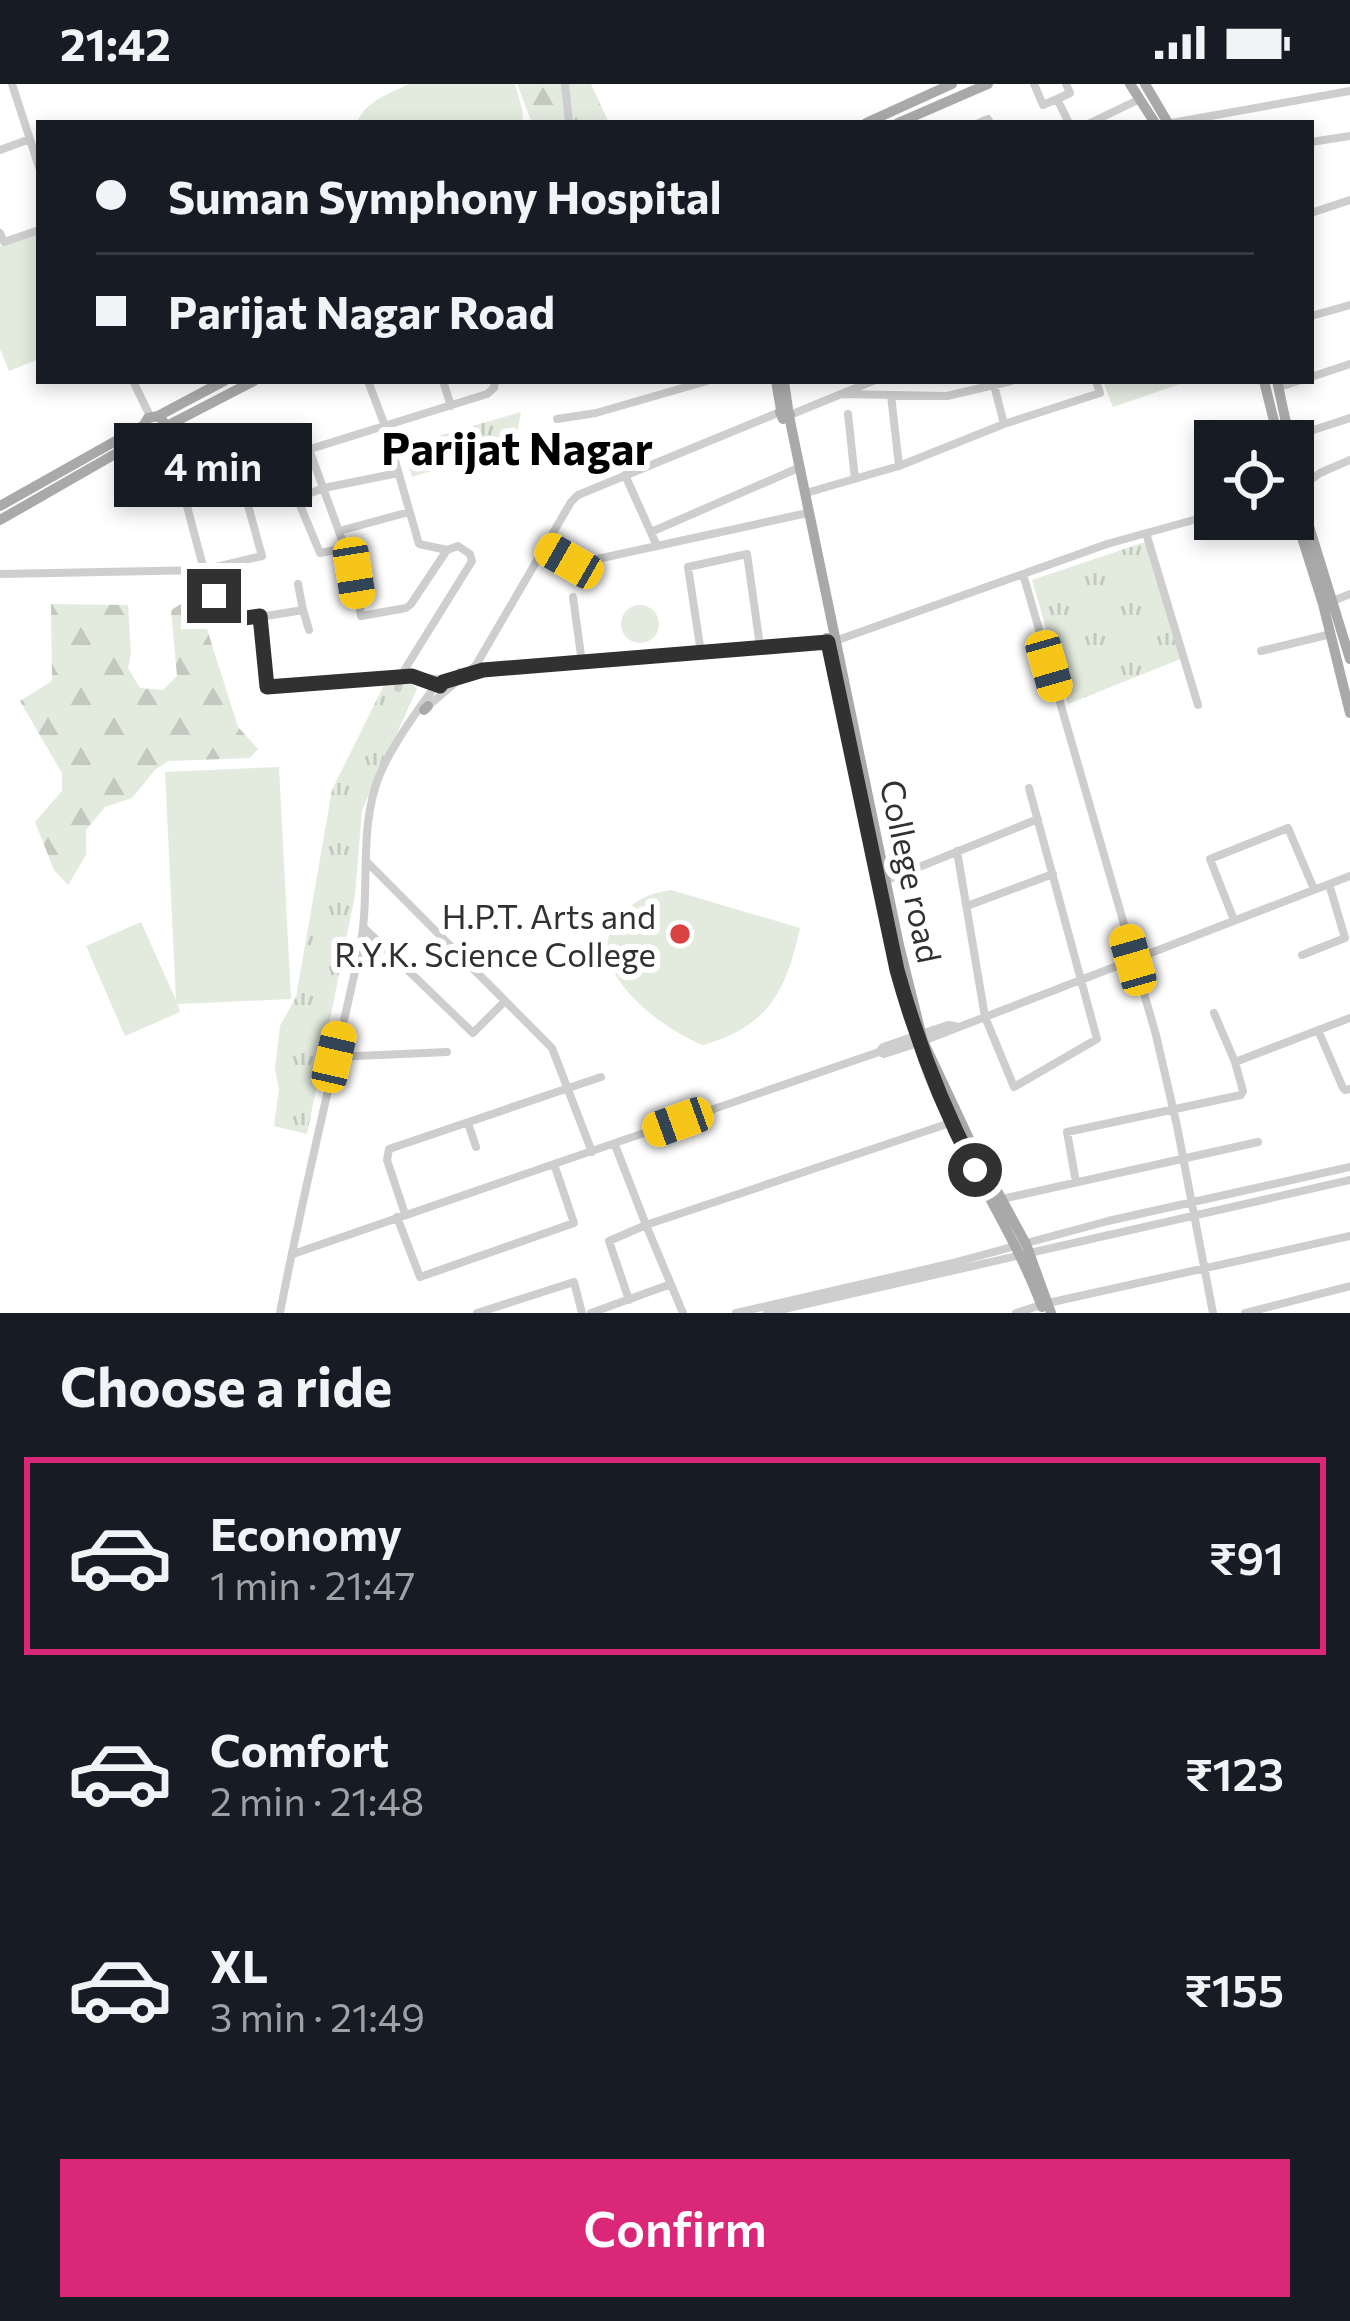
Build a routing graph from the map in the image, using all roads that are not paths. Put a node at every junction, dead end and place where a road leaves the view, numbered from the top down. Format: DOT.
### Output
graph roads {
  1 [pos="12,84"];
  2 [pos="565,84"];
  3 [pos="952,84"];
  4 [pos="988,84"];
  5 [pos="1034,84"];
  6 [pos="1066,84"];
  7 [pos="1130,84"];
  8 [pos="1145,84"];
  9 [pos="1350,91"];
  10 [pos="1058,99"];
  11 [pos="1140,99"];
  12 [pos="8,109"];
  13 [pos="21,111"];
  14 [pos="568,120"];
  15 [pos="873,120"];
  16 [pos="905,120"];
  17 [pos="1068,120"];
  18 [pos="1096,120"];
  19 [pos="1153,120"];
  20 [pos="1168,120"];
  21 [pos="1187,120"];
  22 [pos="1350,136"];
  23 [pos="30,139"];
  24 [pos="1314,142"];
  25 [pos="0,151"];
  26 [pos="36,157"];
  27 [pos="1350,200"];
  28 [pos="1314,212"];
  29 [pos="36,231"];
  30 [pos="0,233"];
  31 [pos="1350,304"];
  32 [pos="1314,315"];
  33 [pos="1350,364"];
  34 [pos="1314,376"];
  35 [pos="134,384"];
  36 [pos="219,384"];
  37 [pos="247,384"];
  38 [pos="369,384"];
  39 [pos="444,384"];
  40 [pos="493,384"];
  41 [pos="697,384"];
  42 [pos="780,384"];
  43 [pos="866,384"];
  44 [pos="998,384"];
  45 [pos="1097,384"];
  46 [pos="1265,384"];
  47 [pos="1278,384"];
  48 [pos="994,385"];
  49 [pos="841,394"];
  50 [pos="891,395"];
  51 [pos="451,406"];
  52 [pos="785,413"];
  53 [pos="848,414"];
  54 [pos="1350,418"];
  55 [pos="557,419"];
  56 [pos="1279,420"];
  57 [pos="1283,420"];
  58 [pos="1004,424"];
  59 [pos="154,426"];
  60 [pos="385,426"];
  61 [pos="1314,430"];
  62 [pos="310,449"];
  63 [pos="1350,460"];
  64 [pos="898,466"];
  65 [pos="796,469"];
  66 [pos="398,473"];
  67 [pos="625,475"];
  68 [pos="1314,477"];
  69 [pos="855,478"];
  70 [pos="180,480"];
  71 [pos="324,488"];
  72 [pos="806,493"];
  73 [pos="246,498"];
  74 [pos="0,506"];
  75 [pos="409,512"];
  76 [pos="802,514"];
  77 [pos="0,520"];
  78 [pos="1194,520"];
  79 [pos="339,531"];
  80 [pos="651,532"];
  81 [pos="1146,533"];
  82 [pos="1302,540"];
  83 [pos="1313,540"];
  84 [pos="657,546"];
  85 [pos="345,548"];
  86 [pos="545,548"];
  87 [pos="446,550"];
  88 [pos="204,570"];
  89 [pos="0,574"];
  90 [pos="1023,574"];
  91 [pos="298,584"];
  92 [pos="1350,594"];
  93 [pos="572,597"];
  94 [pos="1333,601"];
  95 [pos="303,610"];
  96 [pos="260,616"];
  97 [pos="309,630"];
  98 [pos="1330,634"];
  99 [pos="831,642"];
  100 [pos="760,646"];
  101 [pos="1261,651"];
  102 [pos="701,653"];
  103 [pos="1350,659"];
  104 [pos="582,663"];
  105 [pos="463,674"];
  106 [pos="400,677"];
  107 [pos="416,677"];
  108 [pos="439,682"];
  109 [pos="398,688"];
  110 [pos="1198,705"];
  111 [pos="425,706"];
  112 [pos="1350,713"];
  113 [pos="1029,788"];
  114 [pos="1038,819"];
  115 [pos="957,850"];
  116 [pos="365,861"];
  117 [pos="1053,874"];
  118 [pos="1350,876"];
  119 [pos="887,880"];
  120 [pos="1329,884"];
  121 [pos="1314,890"];
  122 [pos="349,898"];
  123 [pos="364,899"];
  124 [pos="967,906"];
  125 [pos="1234,920"];
  126 [pos="363,927"];
  127 [pos="1302,955"];
  128 [pos="1133,960"];
  129 [pos="1083,979"];
  130 [pos="505,1001"];
  131 [pos="1214,1013"];
  132 [pos="985,1017"];
  133 [pos="1350,1018"];
  134 [pos="1318,1030"];
  135 [pos="919,1039"];
  136 [pos="447,1052"];
  137 [pos="334,1057"];
  138 [pos="1235,1062"];
  139 [pos="601,1077"];
  140 [pos="568,1088"];
  141 [pos="1350,1089"];
  142 [pos="1173,1108"];
  143 [pos="468,1123"];
  144 [pos="950,1123"];
  145 [pos="1258,1142"];
  146 [pos="615,1144"];
  147 [pos="967,1145"];
  148 [pos="476,1147"];
  149 [pos="592,1151"];
  150 [pos="1183,1159"];
  151 [pos="554,1164"];
  152 [pos="1350,1167"];
  153 [pos="1350,1180"];
  154 [pos="1076,1182"];
  155 [pos="1002,1198"];
  156 [pos="1192,1203"];
  157 [pos="1194,1214"];
  158 [pos="401,1216"];
  159 [pos="646,1225"];
  160 [pos="1350,1236"];
  161 [pos="1023,1249"];
  162 [pos="291,1255"];
  163 [pos="1204,1269"];
  164 [pos="671,1284"];
  165 [pos="1350,1286"];
  166 [pos="629,1300"];
  167 [pos="1046,1308"];
  168 [pos="280,1313"];
  169 [pos="477,1313"];
  170 [pos="586,1313"];
  171 [pos="683,1313"];
  172 [pos="736,1313"];
  173 [pos="766,1313"];
  174 [pos="1016,1313"];
  175 [pos="1214,1313"];
  176 [pos="1245,1313"];
  1 -- 13 [label="street"];
  2 -- 14 [label="street"];
  3 -- 15 [label="main road"];
  4 -- 16 [label="main road"];
  5 -- 10 [label="street"];
  6 -- 10 [label="street"];
  7 -- 11 [label="main road"];
  8 -- 20 [label="main road"];
  9 -- 21 [label="street"];
  10 -- 17 [label="street"];
  11 -- 18 [label="street"];
  11 -- 19 [label="main road"];
  12 -- 13 [label="street"];
  13 -- 23 [label="street"];
  22 -- 24 [label="street"];
  23 -- 25 [label="street"];
  23 -- 26 [label="street"];
  27 -- 28 [label="street"];
  29 -- 30 [label="street"];
  31 -- 32 [label="street"];
  33 -- 34 [label="street"];
  35 -- 59 [label="street"];
  36 -- 59 [label="main road"];
  37 -- 59 [label="main road"];
  38 -- 60 [label="street"];
  39 -- 51 [label="street"];
  40 -- 51 [label="street"];
  41 -- 55 [label="street"];
  42 -- 52 [label="main road, College road"];
  43 -- 49 [label="street"];
  44 -- 48 [label="street"];
  45 -- 58 [label="street"];
  46 -- 56 [label="main road"];
  47 -- 57 [label="main road"];
  48 -- 50 [label="street"];
  48 -- 58 [label="street"];
  49 -- 50 [label="street"];
  49 -- 52 [label="street"];
  50 -- 64 [label="street"];
  51 -- 60 [label="street"];
  52 -- 65 [label="main road, College road"];
  52 -- 67 [label="street"];
  52 -- 72 [label="main road, College road"];
  53 -- 69 [label="street"];
  54 -- 61 [label="street"];
  58 -- 64 [label="street"];
  59 -- 70 [label="street"];
  59 -- 74 [label="main road"];
  59 -- 77 [label="main road"];
  60 -- 62 [label="street"];
  60 -- 66 [label="street"];
  62 -- 70 [label="street"];
  62 -- 71 [label="street"];
  63 -- 68 [label="street"];
  64 -- 69 [label="street"];
  65 -- 76 [label="main road, College road"];
  65 -- 80 [label="street"];
  66 -- 71 [label="street"];
  66 -- 75 [label="street"];
  67 -- 80 [label="street"];
  67 -- 86 [label="street"];
  69 -- 72 [label="street"];
  70 -- 88 [label="street"];
  71 -- 79 [label="street"];
  71 -- 85 [label="street"];
  72 -- 99 [label="main road, College road"];
  73 -- 88 [label="street"];
  75 -- 79 [label="street"];
  75 -- 87 [label="street"];
  76 -- 84 [label="street"];
  76 -- 99 [label="main road, College road"];
  78 -- 81 [label="street"];
  79 -- 85 [label="street"];
  80 -- 84 [label="street"];
  81 -- 90 [label="street"];
  81 -- 110 [label="street"];
  82 -- 98 [label="main road"];
  83 -- 94 [label="main road"];
  84 -- 86 [label="street"];
  85 -- 87 [label="street"];
  86 -- 105 [label="street"];
  87 -- 106 [label="street"];
  88 -- 89 [label="street"];
  88 -- 96 [label="street"];
  90 -- 99 [label="street"];
  90 -- 128 [label="street"];
  91 -- 95 [label="street"];
  92 -- 94 [label="street"];
  93 -- 104 [label="street"];
  94 -- 103 [label="main road"];
  95 -- 96 [label="street"];
  95 -- 97 [label="street"];
  96 -- 106 [label="street"];
  98 -- 101 [label="street"];
  98 -- 112 [label="main road"];
  99 -- 100 [label="street"];
  99 -- 119 [label="main road, College road"];
  99 -- 135 [label="main road, College road"];
  100 -- 102 [label="street"];
  100 -- 102 [label="street"];
  102 -- 104 [label="street"];
  104 -- 105 [label="street"];
  105 -- 108 [label="street"];
  105 -- 111 [label="street"];
  106 -- 107 [label="street"];
  106 -- 109 [label="street"];
  107 -- 108 [label="street"];
  107 -- 111 [label="street"];
  108 -- 111 [label="street"];
  111 -- 116 [label="street"];
  113 -- 114 [label="street"];
  114 -- 115 [label="street"];
  114 -- 117 [label="street"];
  115 -- 119 [label="street"];
  115 -- 124 [label="street"];
  116 -- 123 [label="street"];
  116 -- 130 [label="street"];
  117 -- 124 [label="street"];
  117 -- 129 [label="street"];
  118 -- 120 [label="street"];
  119 -- 135 [label="main road, College road"];
  120 -- 121 [label="street"];
  120 -- 127 [label="street"];
  121 -- 125 [label="street"];
  121 -- 125 [label="street"];
  122 -- 123 [label="street"];
  123 -- 126 [label="street"];
  124 -- 132 [label="street"];
  125 -- 128 [label="street"];
  126 -- 130 [label="street"];
  126 -- 137 [label="street"];
  128 -- 129 [label="street"];
  128 -- 142 [label="street"];
  129 -- 132 [label="street"];
  129 -- 132 [label="street"];
  130 -- 140 [label="street"];
  131 -- 138 [label="street"];
  132 -- 135 [label="street"];
  133 -- 134 [label="street"];
  134 -- 138 [label="street"];
  134 -- 141 [label="street"];
  135 -- 144 [label="main road, College road"];
  135 -- 146 [label="street"];
  135 -- 147 [label="main road, College road"];
  136 -- 137 [label="street"];
  137 -- 162 [label="street"];
  138 -- 142 [label="street"];
  139 -- 140 [label="street"];
  140 -- 143 [label="street"];
  140 -- 149 [label="street"];
  142 -- 150 [label="street"];
  142 -- 154 [label="street"];
  143 -- 148 [label="street"];
  143 -- 158 [label="street"];
  144 -- 147 [label="main road, College road"];
  144 -- 159 [label="street"];
  145 -- 150 [label="street"];
  146 -- 149 [label="street"];
  146 -- 159 [label="street"];
  147 -- 155 [label="main road, College road"];
  147 -- 161 [label="main road, College road"];
  149 -- 151 [label="street"];
  150 -- 154 [label="street"];
  150 -- 156 [label="street"];
  151 -- 158 [label="street"];
  151 -- 158 [label="street"];
  152 -- 156 [label="street"];
  153 -- 157 [label="street"];
  154 -- 155 [label="street"];
  155 -- 161 [label="main road, College road"];
  156 -- 157 [label="street"];
  156 -- 161 [label="street"];
  157 -- 161 [label="street"];
  157 -- 163 [label="street"];
  158 -- 162 [label="street"];
  159 -- 164 [label="street"];
  159 -- 166 [label="street"];
  160 -- 163 [label="street"];
  161 -- 167 [label="main road, College road"];
  161 -- 172 [label="street"];
  161 -- 173 [label="street"];
  162 -- 168 [label="street"];
  163 -- 167 [label="street"];
  163 -- 175 [label="street"];
  164 -- 166 [label="street"];
  164 -- 171 [label="street"];
  165 -- 176 [label="street"];
  166 -- 170 [label="street"];
  167 -- 174 [label="street"];
  169 -- 170 [label="street"];
}
